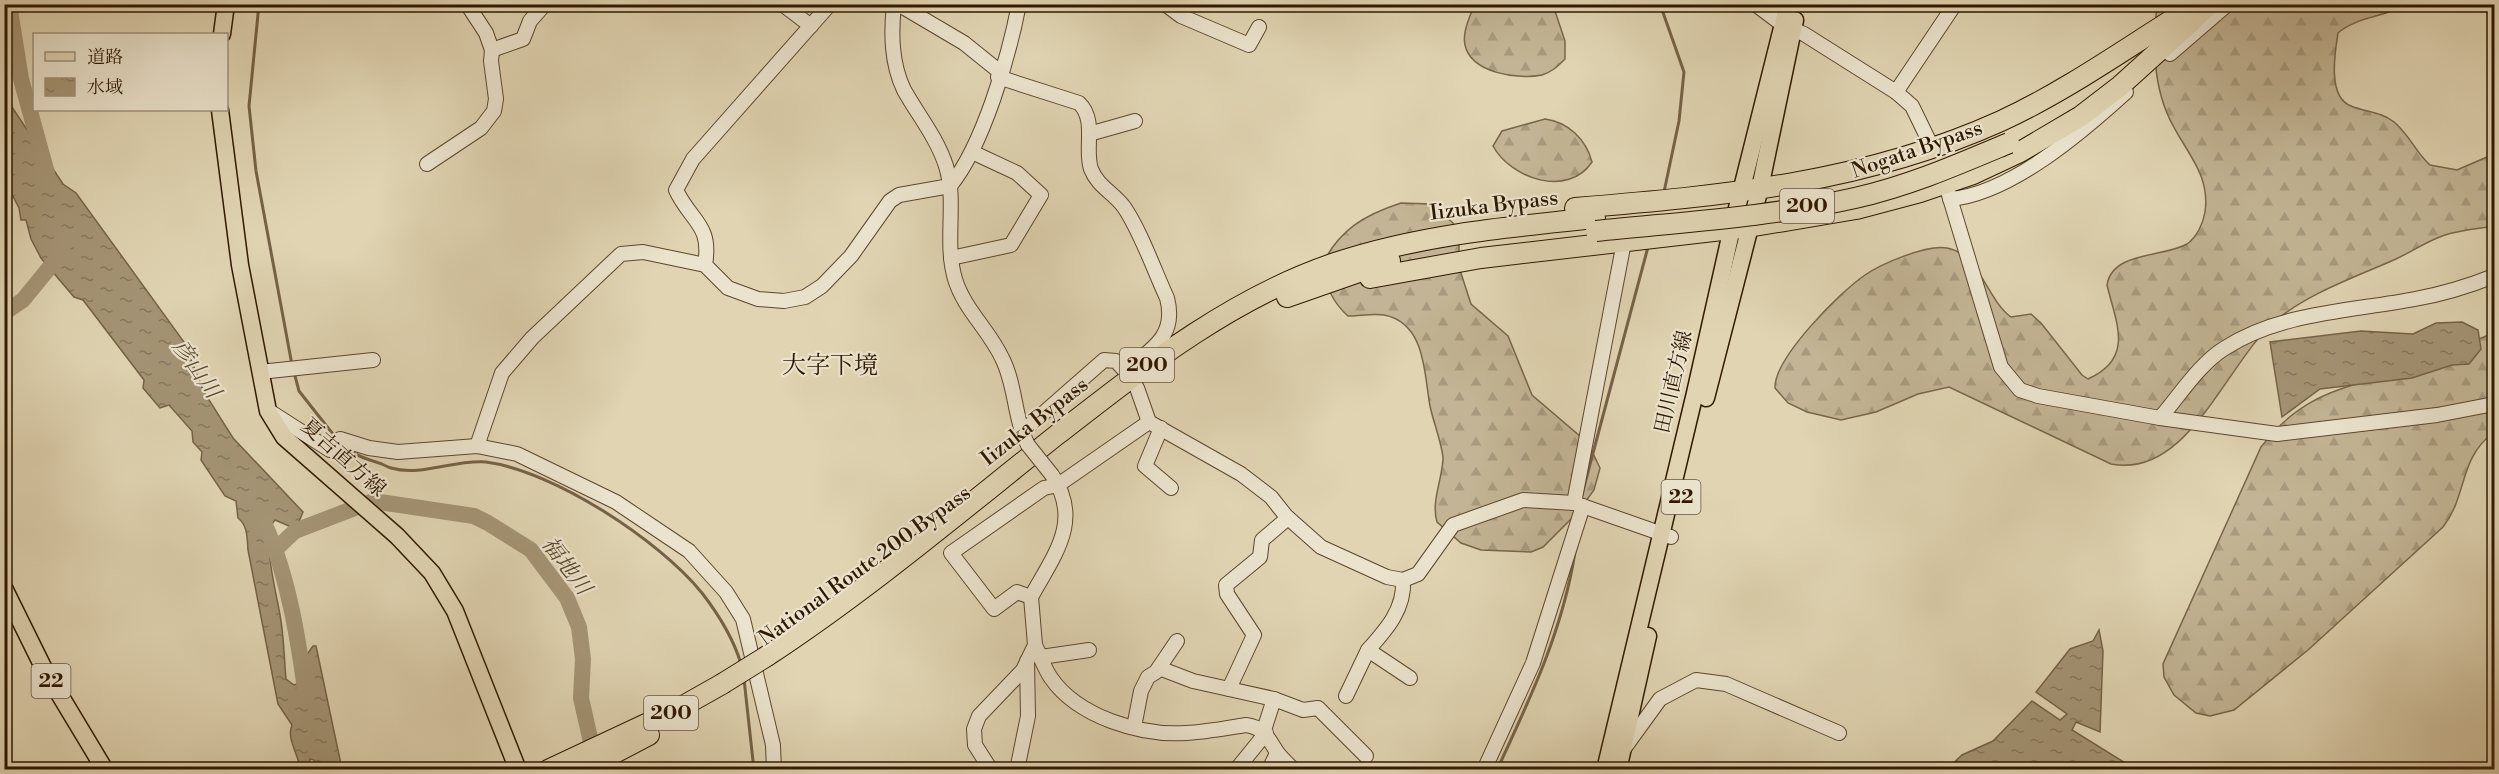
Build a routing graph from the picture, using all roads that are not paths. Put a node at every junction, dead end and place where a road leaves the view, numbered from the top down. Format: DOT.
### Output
graph roads {
  1 [pos="226,4"];
  2 [pos="467,4"];
  3 [pos="545,4"];
  4 [pos="782,4"];
  5 [pos="830,4"];
  6 [pos="896,4"];
  7 [pos="1019,4"];
  8 [pos="1165,4"];
  9 [pos="1755,4"];
  10 [pos="1788,4"];
  11 [pos="1799,4"];
  12 [pos="1955,4"];
  13 [pos="2210,4"];
  14 [pos="2228,4"];
  15 [pos="2188,13"];
  16 [pos="811,26"];
  17 [pos="1259,27"];
  18 [pos="1788,27"];
  19 [pos="222,33"];
  20 [pos="492,50"];
  21 [pos="999,74"];
  22 [pos="1896,92"];
  23 [pos="220,111"];
  24 [pos="1135,121"];
  25 [pos="1089,134"];
  26 [pos="1929,141"];
  27 [pos="972,152"];
  28 [pos="427,164"];
  29 [pos="950,186"];
  30 [pos="1751,189"];
  31 [pos="1596,224"];
  32 [pos="1740,227"];
  33 [pos="1624,242"];
  34 [pos="951,258"];
  35 [pos="1334,263"];
  36 [pos="705,265"];
  37 [pos="2494,276"];
  38 [pos="1317,286"];
  39 [pos="373,360"];
  40 [pos="260,372"];
  41 [pos="1131,378"];
  42 [pos="2494,404"];
  43 [pos="268,411"];
  44 [pos="2160,418"];
  45 [pos="1155,425"];
  46 [pos="1025,439"];
  47 [pos="477,446"];
  48 [pos="1055,480"];
  49 [pos="1171,488"];
  50 [pos="1578,505"];
  51 [pos="1288,518"];
  52 [pos="1666,535"];
  53 [pos="1403,580"];
  54 [pos="4,588"];
  55 [pos="1031,597"];
  56 [pos="1178,641"];
  57 [pos="1089,650"];
  58 [pos="1368,651"];
  59 [pos="1035,654"];
  60 [pos="1158,668"];
  61 [pos="1410,678"];
  62 [pos="1229,688"];
  63 [pos="1346,696"];
  64 [pos="1274,699"];
  65 [pos="1134,727"];
  66 [pos="1265,732"];
  67 [pos="1839,733"];
  68 [pos="621,744"];
  69 [pos="1622,751"];
  70 [pos="1277,753"];
  71 [pos="1366,756"];
  72 [pos="549,769"];
  73 [pos="105,770"];
  74 [pos="518,770"];
  75 [pos="582,770"];
  76 [pos="774,770"];
  77 [pos="991,770"];
  78 [pos="1017,770"];
  79 [pos="1236,770"];
  80 [pos="1269,770"];
  81 [pos="1294,770"];
  82 [pos="1484,770"];
  83 [pos="1605,770"];
  84 [pos="1618,770"];
  1 -- 19 [label="main road"];
  2 -- 20 [label="street"];
  3 -- 20 [label="street"];
  4 -- 16 [label="street"];
  5 -- 16 [label="street"];
  6 -- 21 [label="street"];
  6 -- 29 [label="street"];
  7 -- 21 [label="street"];
  8 -- 17 [label="street"];
  9 -- 18 [label="street"];
  10 -- 18 [label="main road, 田川直方線 / 22"];
  11 -- 18 [label="main road, 田川直方線 / 22"];
  12 -- 22 [label="street"];
  13 -- 15 [label="highway, Nogata Bypass / 200"];
  14 -- 44 [label="street"];
  15 -- 30 [label="highway"];
  15 -- 31 [label="highway, Nogata Bypass / 200, bridge"];
  15 -- 32 [label="highway"];
  16 -- 36 [label="street"];
  18 -- 22 [label="street"];
  18 -- 30 [label="main road, 田川直方線 / 22"];
  20 -- 28 [label="street"];
  21 -- 25 [label="street"];
  21 -- 27 [label="street"];
  22 -- 26 [label="street"];
  23 -- 40 [label="main road, 夏吉直方線"];
  24 -- 25 [label="street"];
  25 -- 41 [label="street"];
  27 -- 29 [label="street"];
  27 -- 34 [label="street"];
  29 -- 34 [label="street"];
  29 -- 36 [label="street"];
  30 -- 32 [label="main road, 田川直方線 / 22"];
  30 -- 35 [label="highway"];
  31 -- 35 [label="highway, Iizuka Bypass / 200"];
  31 -- 38 [label="highway, National Route 200 Bypass / 200"];
  32 -- 33 [label="highway"];
  32 -- 52 [label="main road, 田川直方線 / 22"];
  33 -- 38 [label="highway"];
  33 -- 50 [label="street"];
  34 -- 46 [label="street"];
  35 -- 41 [label="highway, Iizuka Bypass / 200"];
  36 -- 47 [label="street"];
  37 -- 44 [label="street"];
  38 -- 41 [label="highway, National Route 200 Bypass / 200"];
  39 -- 40 [label="street"];
  40 -- 43 [label="main road, 夏吉直方線"];
  41 -- 45 [label="street"];
  41 -- 46 [label="street"];
  41 -- 68 [label="highway, National Route 200 Bypass / 200"];
  42 -- 44 [label="street"];
  43 -- 47 [label="street"];
  43 -- 74 [label="main road, 夏吉直方線"];
  45 -- 48 [label="street"];
  45 -- 49 [label="street"];
  45 -- 51 [label="street"];
  46 -- 48 [label="street, bridge"];
  47 -- 76 [label="street"];
  48 -- 55 [label="street"];
  48 -- 55 [label="street"];
  50 -- 52 [label="street"];
  50 -- 53 [label="street"];
  50 -- 82 [label="street"];
  51 -- 53 [label="street"];
  51 -- 62 [label="street"];
  52 -- 69 [label="main road, 田川直方線 / 22"];
  52 -- 83 [label="main road, 田川直方線 / 22"];
  53 -- 58 [label="street"];
  54 -- 73 [label="main road, 22"];
  55 -- 59 [label="street"];
  56 -- 60 [label="street"];
  57 -- 59 [label="street"];
  58 -- 61 [label="street"];
  58 -- 63 [label="street"];
  59 -- 65 [label="street"];
  59 -- 77 [label="street"];
  59 -- 78 [label="street"];
  60 -- 62 [label="street"];
  60 -- 65 [label="street"];
  62 -- 64 [label="street"];
  64 -- 66 [label="street"];
  64 -- 71 [label="street"];
  65 -- 66 [label="street"];
  66 -- 70 [label="street"];
  66 -- 79 [label="street"];
  67 -- 69 [label="street"];
  68 -- 72 [label="highway, 200"];
  68 -- 75 [label="highway, National Route 200 Bypass / 200"];
  69 -- 84 [label="main road, 田川直方線 / 22"];
  70 -- 80 [label="street"];
  70 -- 81 [label="street"];
}
